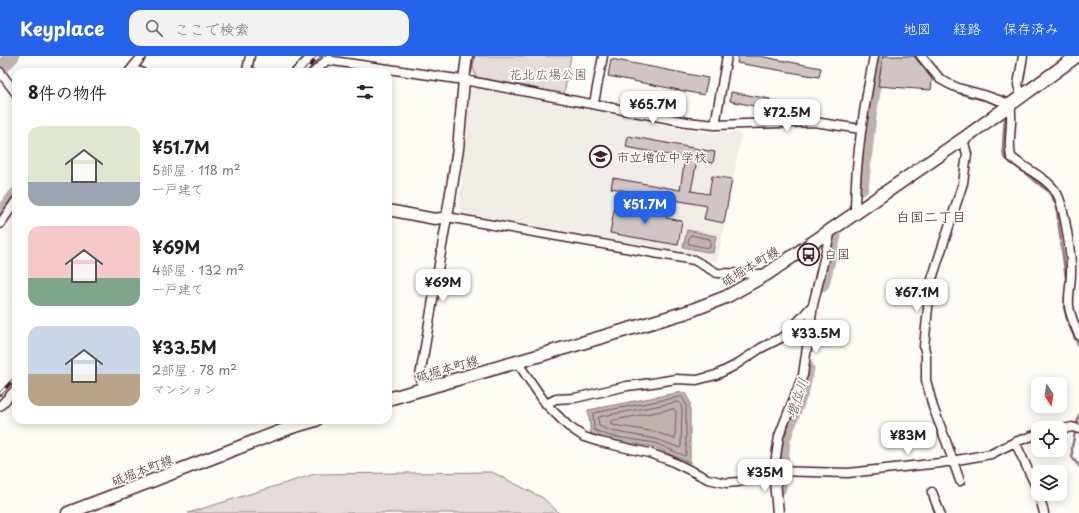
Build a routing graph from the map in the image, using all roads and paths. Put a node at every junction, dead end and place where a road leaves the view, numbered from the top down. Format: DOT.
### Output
graph roads {
  1 [pos="142,56"];
  2 [pos="250,56"];
  3 [pos="312,56"];
  4 [pos="467,56"];
  5 [pos="603,56"];
  6 [pos="727,56"];
  7 [pos="874,56"];
  8 [pos="921,56"];
  9 [pos="1024,56"];
  10 [pos="1076,56"];
  11 [pos="328,58"];
  12 [pos="132,68"];
  13 [pos="248,68"];
  14 [pos="300,68"];
  15 [pos="318,68"];
  16 [pos="390,68"];
  17 [pos="392,68"];
  18 [pos="1,73"];
  19 [pos="464,80"];
  20 [pos="12,88"];
  21 [pos="1022,95"];
  22 [pos="594,104"];
  23 [pos="1010,104"];
  24 [pos="715,125"];
  25 [pos="860,128"];
  26 [pos="963,139"];
  27 [pos="12,207"];
  28 [pos="392,211"];
  29 [pos="855,214"];
  30 [pos="447,217"];
  31 [pos="0,224"];
  32 [pos="831,230"];
  33 [pos="1075,272"];
  34 [pos="767,274"];
  35 [pos="813,304"];
  36 [pos="1079,335"];
  37 [pos="517,362"];
  38 [pos="423,389"];
  39 [pos="12,393"];
  40 [pos="392,398"];
  41 [pos="546,404"];
  42 [pos="0,406"];
  43 [pos="302,424"];
  44 [pos="1031,436"];
  45 [pos="1015,442"];
  46 [pos="952,460"];
  47 [pos="774,471"];
  48 [pos="1031,476"];
  49 [pos="960,481"];
  50 [pos="932,492"];
  51 [pos="1041,501"];
  52 [pos="68,513"];
  53 [pos="778,513"];
  54 [pos="940,513"];
  55 [pos="1044,513"];
  1 -- 12 [label="street"];
  2 -- 13 [label="street"];
  3 -- 14 [label="street"];
  4 -- 19 [label="street"];
  5 -- 22 [label="street"];
  6 -- 24 [label="street"];
  7 -- 25 [label="street"];
  8 -- 23 [label="street"];
  9 -- 21 [label="street"];
  10 -- 21 [label="main road, 砥堀本町線"];
  11 -- 15 [label="street"];
  11 -- 16 [label="street"];
  17 -- 19 [label="street"];
  18 -- 20 [label="street"];
  19 -- 22 [label="street"];
  19 -- 30 [label="street"];
  21 -- 23 [label="main road, 砥堀本町線"];
  22 -- 24 [label="street"];
  23 -- 26 [label="main road, 砥堀本町線"];
  23 -- 33 [label="street"];
  24 -- 25 [label="street"];
  25 -- 29 [label="street"];
  26 -- 29 [label="main road, 砥堀本町線"];
  26 -- 46 [label="street"];
  27 -- 31 [label="street"];
  28 -- 30 [label="street"];
  29 -- 32 [label="main road, 砥堀本町線"];
  30 -- 34 [label="street"];
  30 -- 38 [label="street"];
  32 -- 34 [label="main road, 砥堀本町線"];
  32 -- 35 [label="street"];
  33 -- 36 [label="street"];
  34 -- 37 [label="main road, 砥堀本町線"];
  35 -- 41 [label="street"];
  35 -- 47 [label="street"];
  37 -- 38 [label="main road, 砥堀本町線"];
  37 -- 41 [label="street"];
  38 -- 40 [label="main road, 砥堀本町線"];
  39 -- 42 [label="street"];
  41 -- 47 [label="street"];
  43 -- 52 [label="main road, 砥堀本町線"];
  44 -- 45 [label="street"];
  45 -- 46 [label="street"];
  45 -- 48 [label="street"];
  46 -- 47 [label="street"];
  46 -- 49 [label="street"];
  47 -- 53 [label="street"];
  50 -- 54 [label="street"];
  51 -- 55 [label="street"];
}
